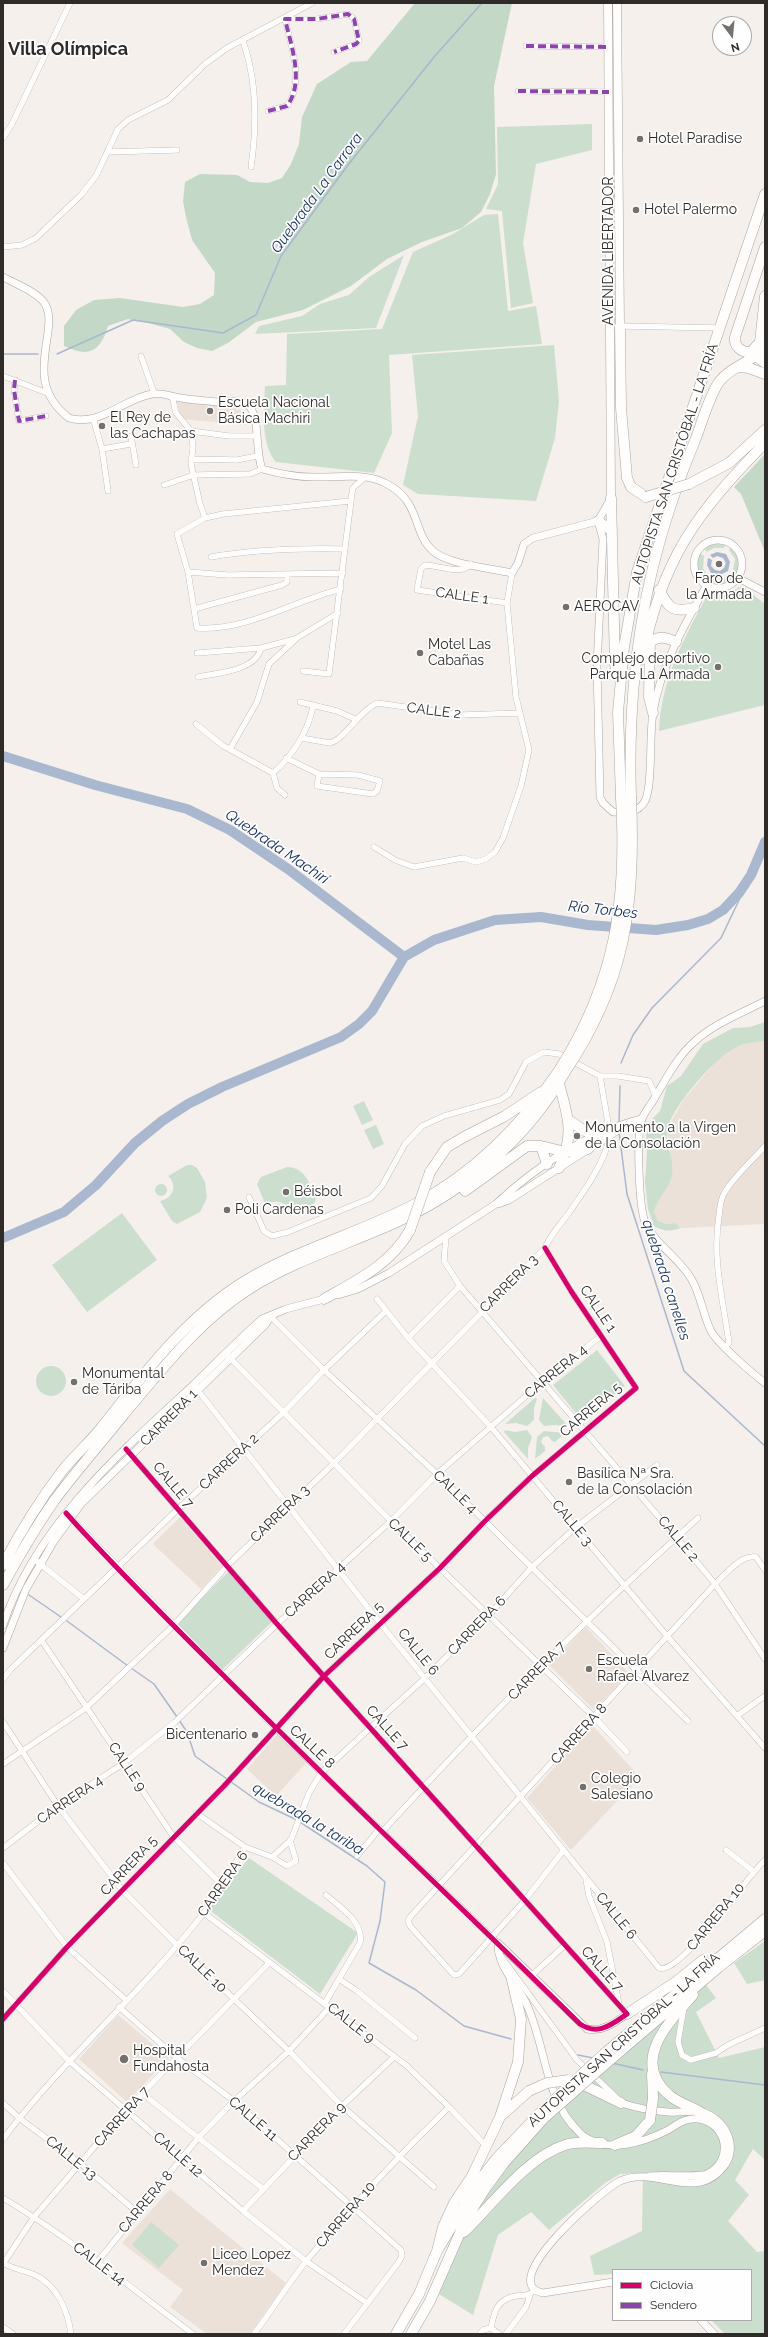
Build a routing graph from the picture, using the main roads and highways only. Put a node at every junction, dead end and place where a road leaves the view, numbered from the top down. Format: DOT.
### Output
graph roads {
  1 [pos="608,3"];
  2 [pos="617,3"];
  3 [pos="765,194"];
  4 [pos="765,247"];
  5 [pos="765,296"];
  6 [pos="620,326"];
  7 [pos="765,348"];
  8 [pos="754,354"];
  9 [pos="765,363"];
  10 [pos="739,368"];
  11 [pos="765,374"];
  12 [pos="765,430"];
  13 [pos="765,443"];
  14 [pos="611,498"];
  15 [pos="598,521"];
  16 [pos="612,531"];
  17 [pos="659,590"];
  18 [pos="694,608"];
  19 [pos="676,642"];
  20 [pos="648,643"];
  21 [pos="620,684"];
  22 [pos="632,708"];
  23 [pos="653,713"];
  24 [pos="563,1071"];
  25 [pos="559,1084"];
  26 [pos="547,1087"];
  27 [pos="570,1121"];
  28 [pos="609,1132"];
  29 [pos="541,1146"];
  30 [pos="588,1149"];
  31 [pos="566,1152"];
  32 [pos="547,1164"];
  33 [pos="559,1168"];
  34 [pos="382,1228"];
  35 [pos="324,1299"];
  36 [pos="3,1565"];
  37 [pos="3,1585"];
  38 [pos="765,1919"];
  39 [pos="765,1931"];
  40 [pos="738,1940"];
  41 [pos="719,1967"];
  42 [pos="512,1980"];
  43 [pos="623,2010"];
  44 [pos="608,2056"];
  45 [pos="652,2057"];
  46 [pos="621,2103"];
  47 [pos="700,2112"];
  48 [pos="541,2116"];
  49 [pos="500,2117"];
  50 [pos="602,2143"];
  51 [pos="615,2145"];
  52 [pos="459,2236"];
  53 [pos="437,2251"];
  54 [pos="396,2334"];
  55 [pos="411,2334"];
  1 -- 14 [label="main road, AVENIDA LIBERTADOR"];
  2 -- 6 [label="main road, AVENIDA LIBERTADOR"];
  3 -- 21 [label="highway, AUTOPISTA SAN CRISTÓBAL - LA FRÍA"];
  4 -- 8 [label="highway"];
  5 -- 8 [label="highway"];
  6 -- 12 [label="highway, bridge"];
  7 -- 8 [label="highway"];
  8 -- 9 [label="highway"];
  8 -- 10 [label="highway"];
  10 -- 11 [label="highway"];
  10 -- 22 [label="highway"];
  13 -- 17 [label="highway, AUTOPISTA SAN CRISTÓBAL - LA FRÍA"];
  14 -- 16 [label="highway"];
  15 -- 16 [label="highway"];
  16 -- 21 [label="highway"];
  17 -- 18 [label="highway"];
  17 -- 20 [label="highway, AUTOPISTA SAN CRISTÓBAL - LA FRÍA"];
  19 -- 20 [label="highway"];
  20 -- 22 [label="highway, AUTOPISTA SAN CRISTÓBAL - LA FRÍA"];
  20 -- 23 [label="highway"];
  21 -- 24 [label="highway, AUTOPISTA SAN CRISTÓBAL - LA FRÍA, bridge"];
  22 -- 24 [label="highway, AUTOPISTA SAN CRISTÓBAL - LA FRÍA, bridge"];
  24 -- 25 [label="highway, AUTOPISTA SAN CRISTÓBAL - LA FRÍA"];
  24 -- 26 [label="highway, AUTOPISTA SAN CRISTÓBAL - LA FRÍA"];
  25 -- 27 [label="highway"];
  25 -- 34 [label="highway, AUTOPISTA SAN CRISTÓBAL - LA FRÍA"];
  26 -- 35 [label="highway, bridge"];
  26 -- 36 [label="highway, AUTOPISTA SAN CRISTÓBAL - LA FRÍA"];
  27 -- 28 [label="highway"];
  27 -- 31 [label="highway"];
  29 -- 31 [label="highway"];
  29 -- 32 [label="highway"];
  29 -- 34 [label="highway"];
  30 -- 31 [label="highway"];
  31 -- 33 [label="highway"];
  34 -- 37 [label="highway, AUTOPISTA SAN CRISTÓBAL - LA FRÍA"];
  38 -- 40 [label="highway, AUTOPISTA SAN CRISTÓBAL - LA FRÍA"];
  39 -- 41 [label="highway, AUTOPISTA SAN CRISTÓBAL - LA FRÍA"];
  40 -- 43 [label="highway"];
  40 -- 44 [label="highway, AUTOPISTA SAN CRISTÓBAL - LA FRÍA"];
  41 -- 44 [label="highway, AUTOPISTA SAN CRISTÓBAL - LA FRÍA"];
  41 -- 45 [label="highway"];
  42 -- 49 [label="highway"];
  44 -- 48 [label="highway, AUTOPISTA SAN CRISTÓBAL - LA FRÍA, bridge"];
  45 -- 47 [label="highway"];
  45 -- 51 [label="highway, bridge"];
  46 -- 49 [label="highway, bridge"];
  48 -- 52 [label="highway, AUTOPISTA SAN CRISTÓBAL - LA FRÍA"];
  48 -- 53 [label="highway, AUTOPISTA SAN CRISTÓBAL - LA FRÍA"];
  49 -- 53 [label="highway"];
  50 -- 52 [label="highway"];
  52 -- 55 [label="highway, AUTOPISTA SAN CRISTÓBAL - LA FRÍA"];
  53 -- 54 [label="highway, AUTOPISTA SAN CRISTÓBAL - LA FRÍA"];
}
